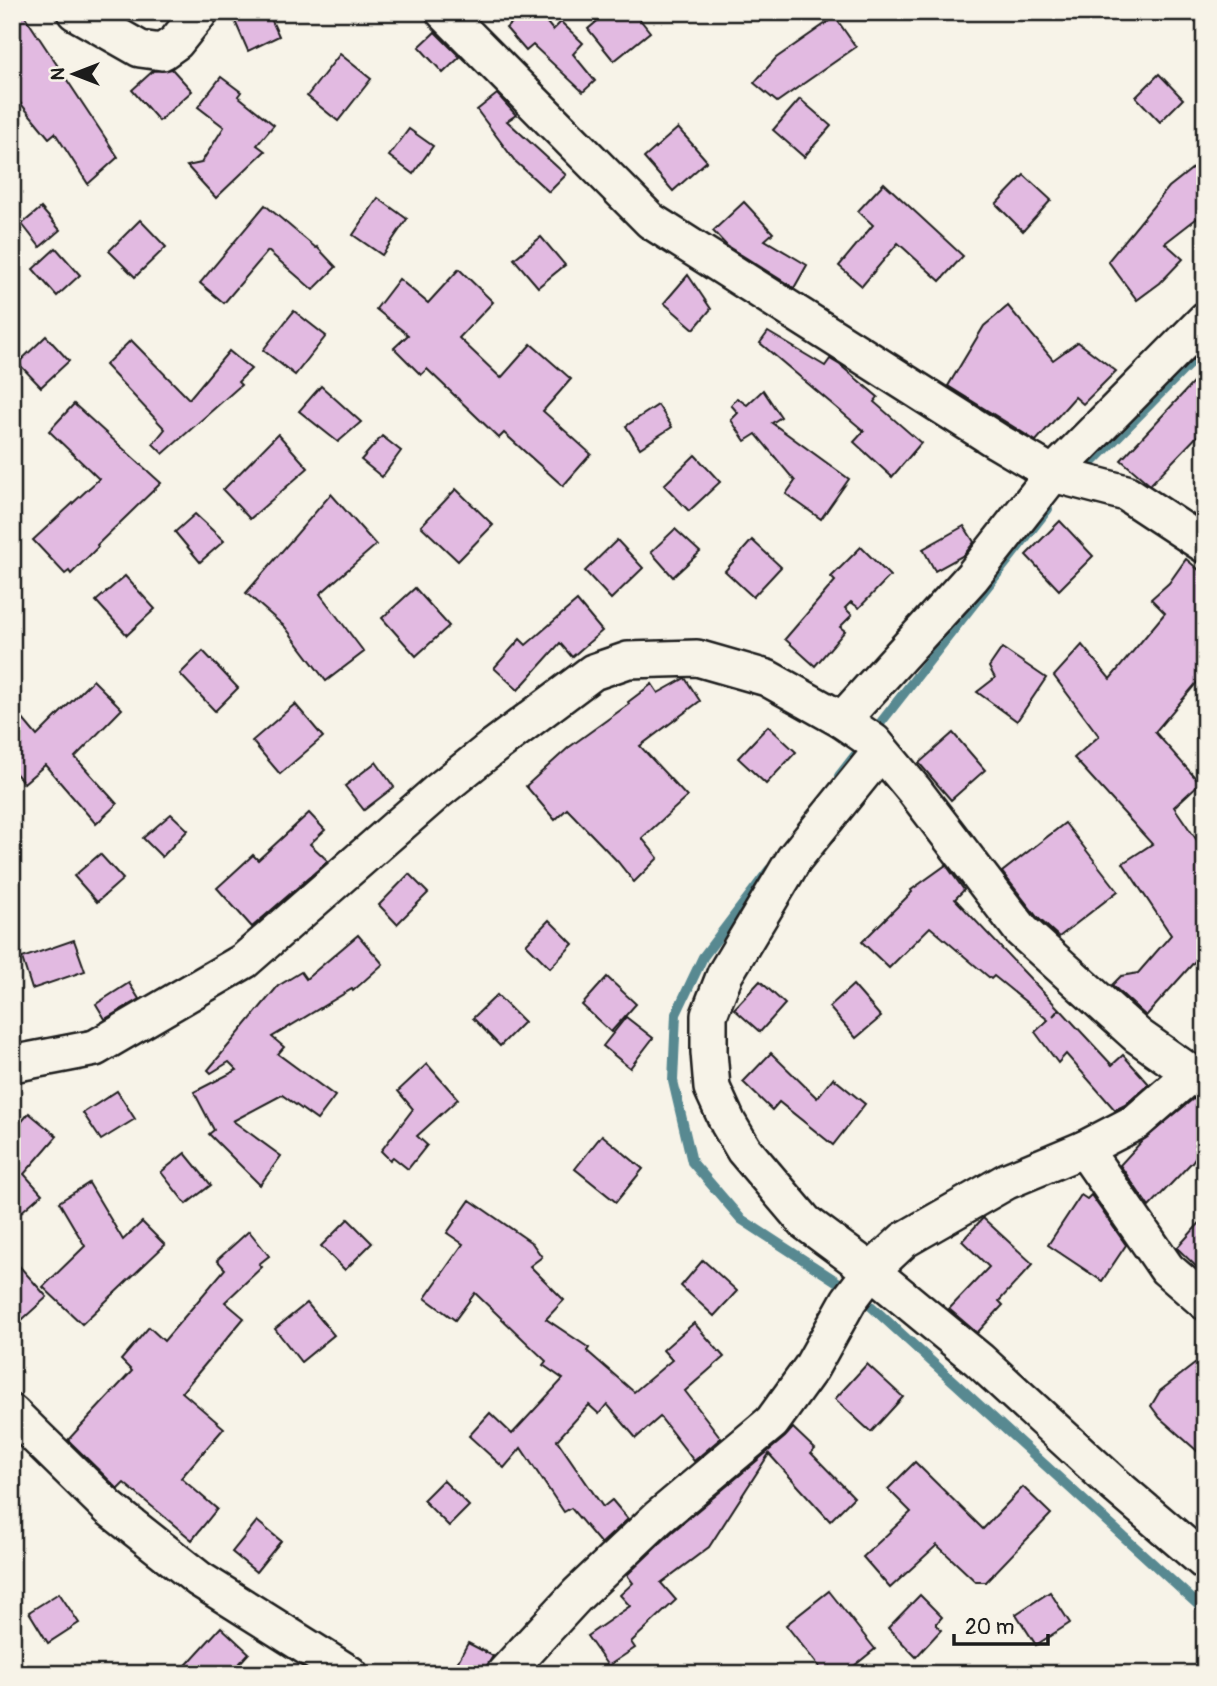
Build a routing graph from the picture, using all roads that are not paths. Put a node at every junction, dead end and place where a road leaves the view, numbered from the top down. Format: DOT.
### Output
graph roads {
  1 [pos="75,12"];
  2 [pos="200,12"];
  3 [pos="444,12"];
  4 [pos="1205,320"];
  5 [pos="1054,474"];
  6 [pos="1205,545"];
  7 [pos="863,735"];
  8 [pos="12,1064"];
  9 [pos="1198,1079"];
  10 [pos="1084,1149"];
  11 [pos="860,1286"];
  12 [pos="1205,1302"];
  13 [pos="12,1413"];
  14 [pos="1205,1562"];
  15 [pos="350,1674"];
  16 [pos="504,1674"];
  1 -- 2 [label="street"];
  3 -- 5 [label="street"];
  4 -- 5 [label="street"];
  5 -- 6 [label="street"];
  5 -- 7 [label="street"];
  7 -- 8 [label="street"];
  7 -- 9 [label="street"];
  7 -- 11 [label="street"];
  9 -- 10 [label="street"];
  10 -- 11 [label="street"];
  10 -- 12 [label="street"];
  11 -- 14 [label="street"];
  11 -- 16 [label="street"];
  13 -- 15 [label="street"];
}
